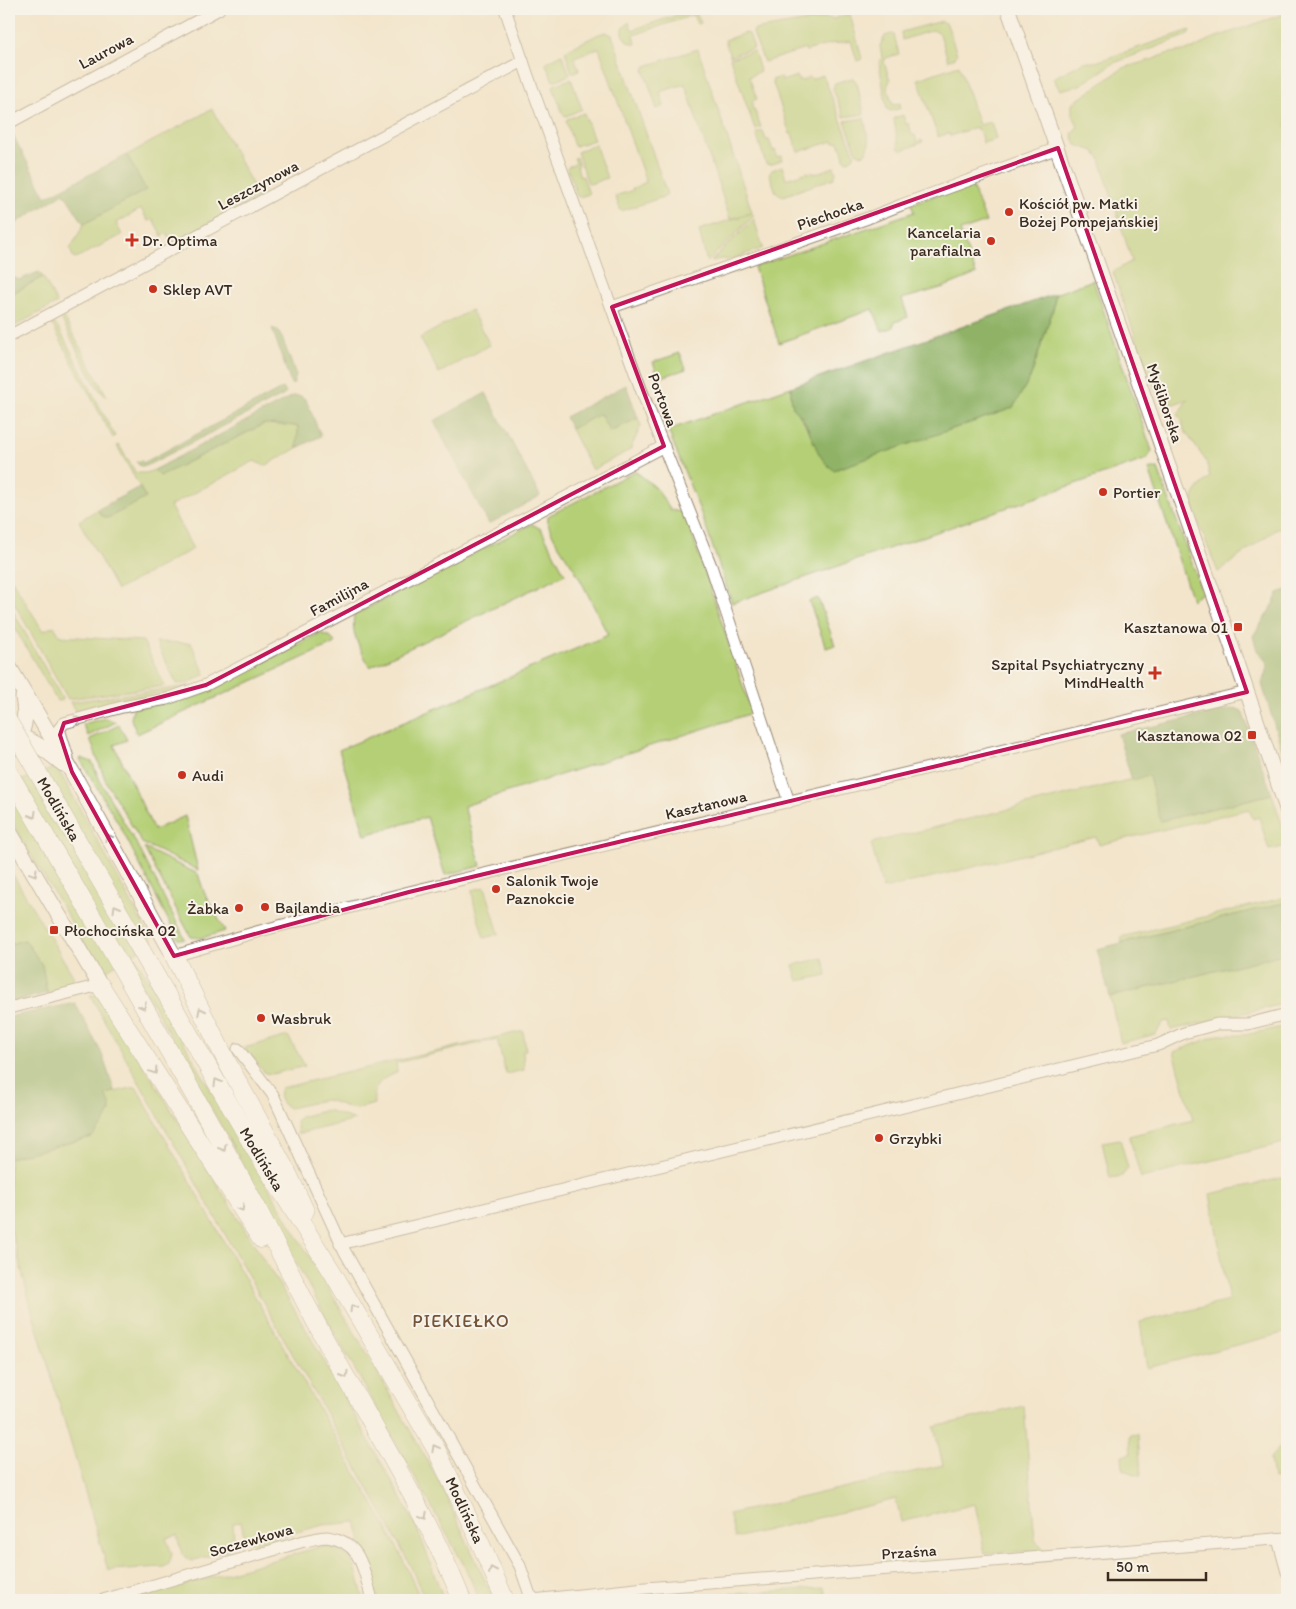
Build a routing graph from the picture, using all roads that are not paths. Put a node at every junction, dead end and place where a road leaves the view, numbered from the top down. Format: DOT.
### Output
graph roads {
  1 [pos="219,9"];
  2 [pos="506,9"];
  3 [pos="1008,9"];
  4 [pos="523,61"];
  5 [pos="9,122"];
  6 [pos="1058,148"];
  7 [pos="612,307"];
  8 [pos="9,336"];
  9 [pos="664,446"];
  10 [pos="9,667"];
  11 [pos="21,688"];
  12 [pos="1247,692"];
  13 [pos="13,731"];
  14 [pos="9,751"];
  15 [pos="72,772"];
  16 [pos="9,773"];
  17 [pos="789,802"];
  18 [pos="1287,810"];
  19 [pos="9,831"];
  20 [pos="174,956"];
  21 [pos="100,985"];
  22 [pos="9,1008"];
  23 [pos="1287,1014"];
  24 [pos="238,1049"];
  25 [pos="340,1244"];
  26 [pos="333,1273"];
  27 [pos="321,1332"];
  28 [pos="1283,1539"];
  29 [pos="1287,1572"];
  30 [pos="103,1600"];
  31 [pos="372,1600"];
  32 [pos="462,1600"];
  33 [pos="505,1600"];
  34 [pos="534,1600"];
  1 -- 5 [label="street, Laurowa"];
  2 -- 4 [label="street, Portowa"];
  3 -- 6 [label="street, Myśliborska"];
  4 -- 7 [label="street, Portowa"];
  4 -- 8 [label="street, Leszczynowa"];
  6 -- 7 [label="street, Piechocka"];
  6 -- 12 [label="street, Myśliborska"];
  7 -- 9 [label="street, Portowa"];
  15 -- 9 [label="street, Familijna, one-way"];
  9 -- 17 [label="street, Portowa"];
  10 -- 11 [label="main road"];
  11 -- 13 [label="main road"];
  11 -- 15 [label="main road, Modlińska"];
  12 -- 17 [label="street, Kasztanowa"];
  12 -- 18 [label="street, Myśliborska"];
  13 -- 14 [label="main road"];
  13 -- 15 [label="main road"];
  26 -- 13 [label="main road, Modlińska, one-way, bridge"];
  20 -- 15 [label="main road, Modlińska, one-way"];
  16 -- 27 [label="main road, Modlińska, one-way"];
  17 -- 20 [label="street, Kasztanowa"];
  19 -- 21 [label="main road, one-way"];
  26 -- 20 [label="main road, one-way"];
  21 -- 22 [label="street"];
  21 -- 27 [label="main road, one-way"];
  23 -- 25 [label="street"];
  24 -- 25 [label="street, Modlińska"];
  25 -- 34 [label="street, Modlińska"];
  33 -- 26 [label="main road, Modlińska, one-way"];
  27 -- 32 [label="main road, Modlińska, one-way"];
  28 -- 29 [label="street"];
  28 -- 34 [label="street, Przaśna"];
  30 -- 31 [label="street, Soczewkowa"];
}
